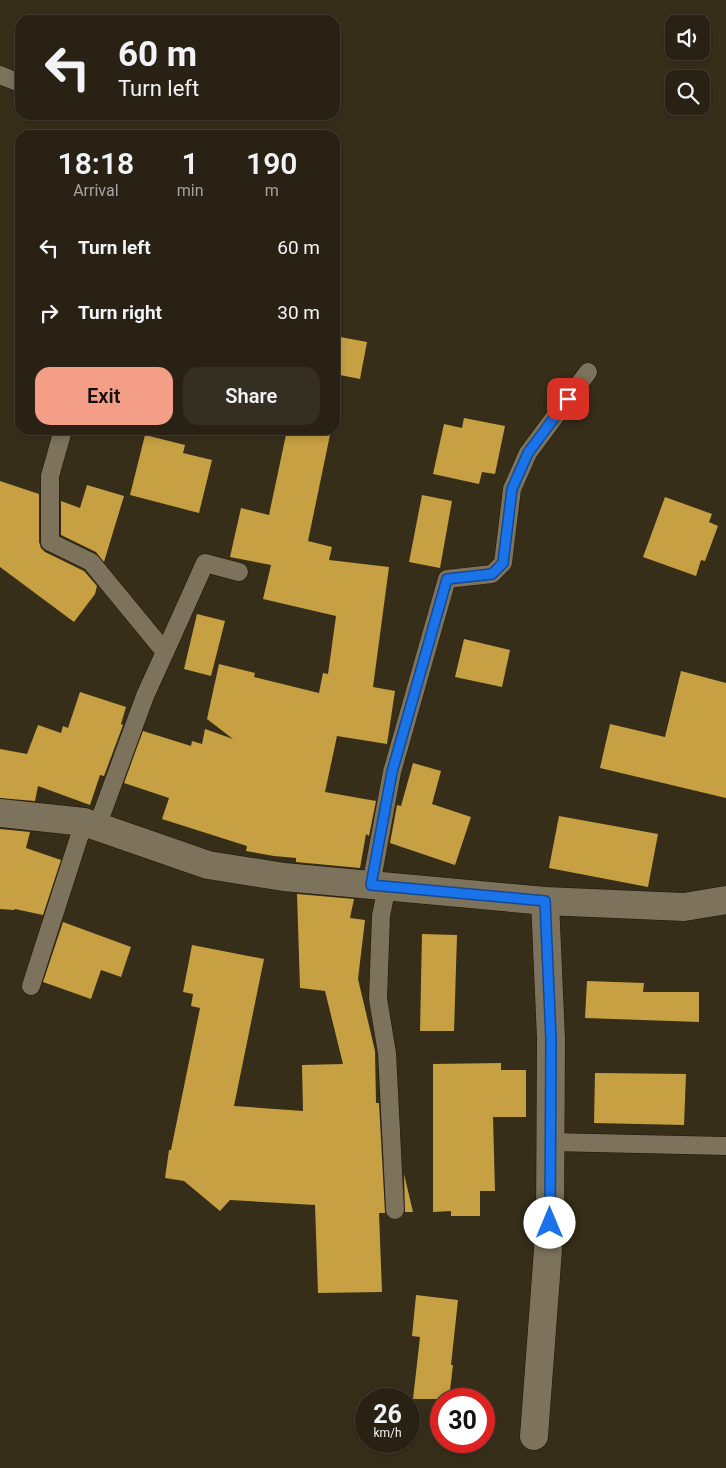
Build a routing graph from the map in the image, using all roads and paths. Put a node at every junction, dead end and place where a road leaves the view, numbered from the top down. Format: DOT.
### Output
graph roads {
  1 [pos="0,75"];
  2 [pos="15,81"];
  3 [pos="588,372"];
  4 [pos="62,435"];
  5 [pos="239,572"];
  6 [pos="165,652"];
  7 [pos="0,813"];
  8 [pos="91,824"];
  9 [pos="379,886"];
  10 [pos="726,900"];
  11 [pos="545,901"];
  12 [pos="31,986"];
  13 [pos="550,1142"];
  14 [pos="726,1146"];
  15 [pos="395,1210"];
  16 [pos="534,1436"];
  1 -- 2 [label="lane"];
  3 -- 9 [label="lane"];
  4 -- 6 [label="lane"];
  5 -- 6 [label="lane"];
  6 -- 8 [label="lane"];
  7 -- 8 [label="street"];
  8 -- 9 [label="street"];
  8 -- 12 [label="lane"];
  9 -- 11 [label="street"];
  9 -- 15 [label="lane"];
  10 -- 11 [label="street"];
  11 -- 13 [label="street"];
  13 -- 14 [label="lane"];
  13 -- 16 [label="street"];
}
